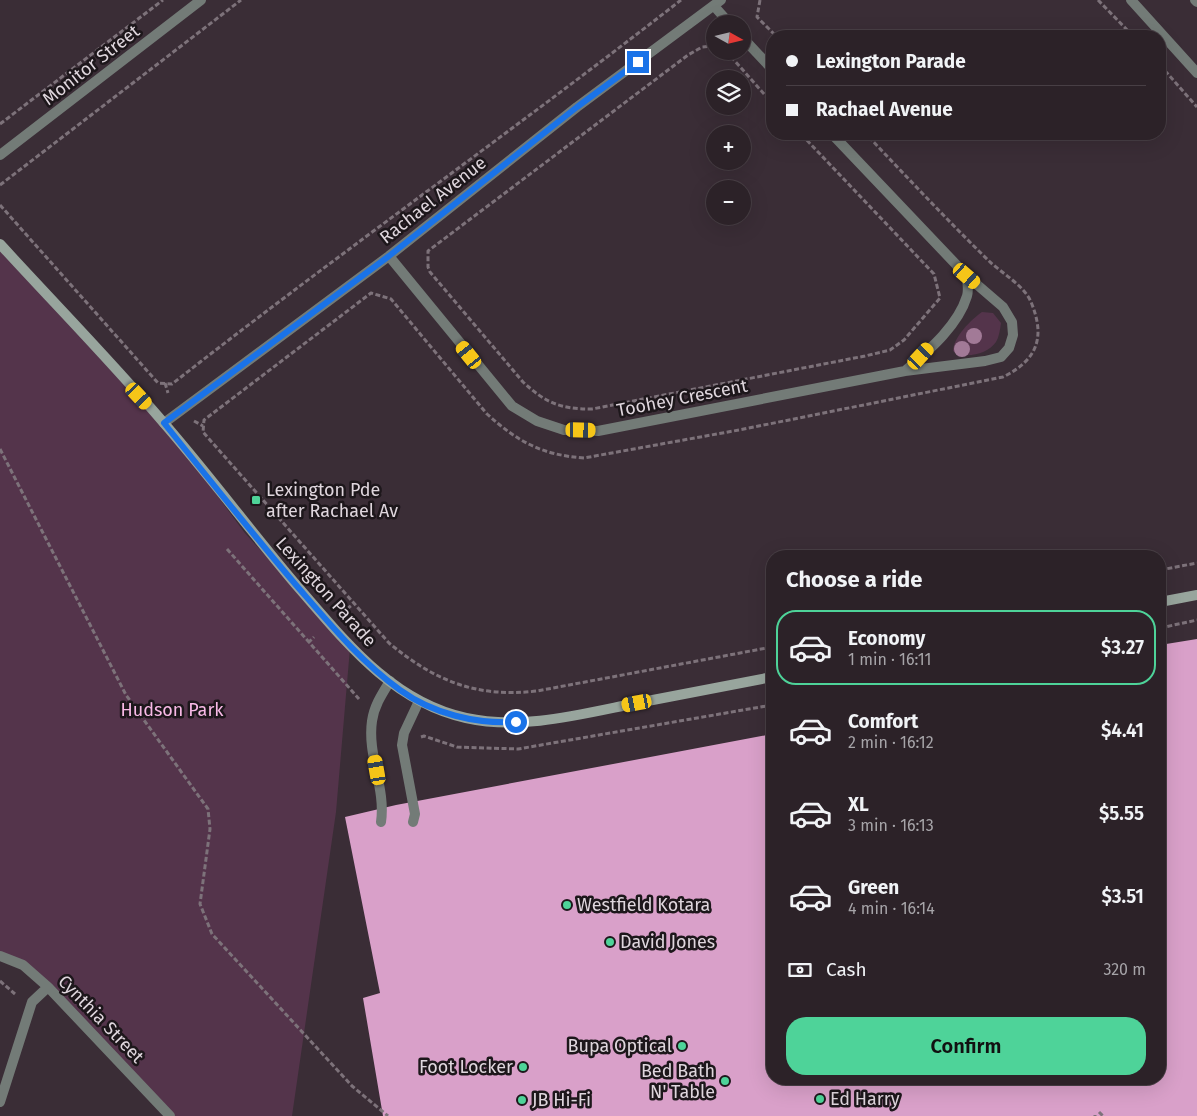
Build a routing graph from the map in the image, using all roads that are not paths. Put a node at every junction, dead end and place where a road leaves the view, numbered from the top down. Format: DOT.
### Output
graph roads {
  1 [pos="201,0"];
  2 [pos="1132,0"];
  3 [pos="717,3"];
  4 [pos="724,15"];
  5 [pos="1159,30"];
  6 [pos="1166,38"];
  7 [pos="751,47"];
  8 [pos="766,63"];
  9 [pos="1197,73"];
  10 [pos="838,140"];
  11 [pos="0,155"];
  12 [pos="0,244"];
  13 [pos="389,256"];
  14 [pos="967,276"];
  15 [pos="905,371"];
  16 [pos="164,423"];
  17 [pos="1197,596"];
  18 [pos="1166,601"];
  19 [pos="766,678"];
  20 [pos="390,681"];
  21 [pos="419,701"];
  22 [pos="381,822"];
  23 [pos="413,822"];
  24 [pos="0,956"];
  25 [pos="48,987"];
  26 [pos="0,1102"];
  27 [pos="170,1116"];
  1 -- 11 [label="street, Monitor Street"];
  2 -- 5 [label="street"];
  3 -- 4 [label="street"];
  3 -- 13 [label="street, Rachael Avenue"];
  6 -- 9 [label="street"];
  7 -- 8 [label="street"];
  10 -- 14 [label="street, Toohey Crescent"];
  12 -- 16 [label="main road, Lexington Parade"];
  13 -- 15 [label="street, Toohey Crescent"];
  13 -- 16 [label="street, Rachael Avenue"];
  14 -- 15 [label="street"];
  14 -- 15 [label="street, Toohey Crescent"];
  16 -- 20 [label="main road, Lexington Parade"];
  17 -- 18 [label="main road"];
  19 -- 21 [label="main road, Lexington Parade"];
  20 -- 21 [label="main road, Lexington Parade"];
  20 -- 22 [label="street"];
  21 -- 23 [label="street"];
  24 -- 25 [label="street, Cynthia Street"];
  25 -- 26 [label="street"];
  25 -- 27 [label="street, Cynthia Street"];
}
